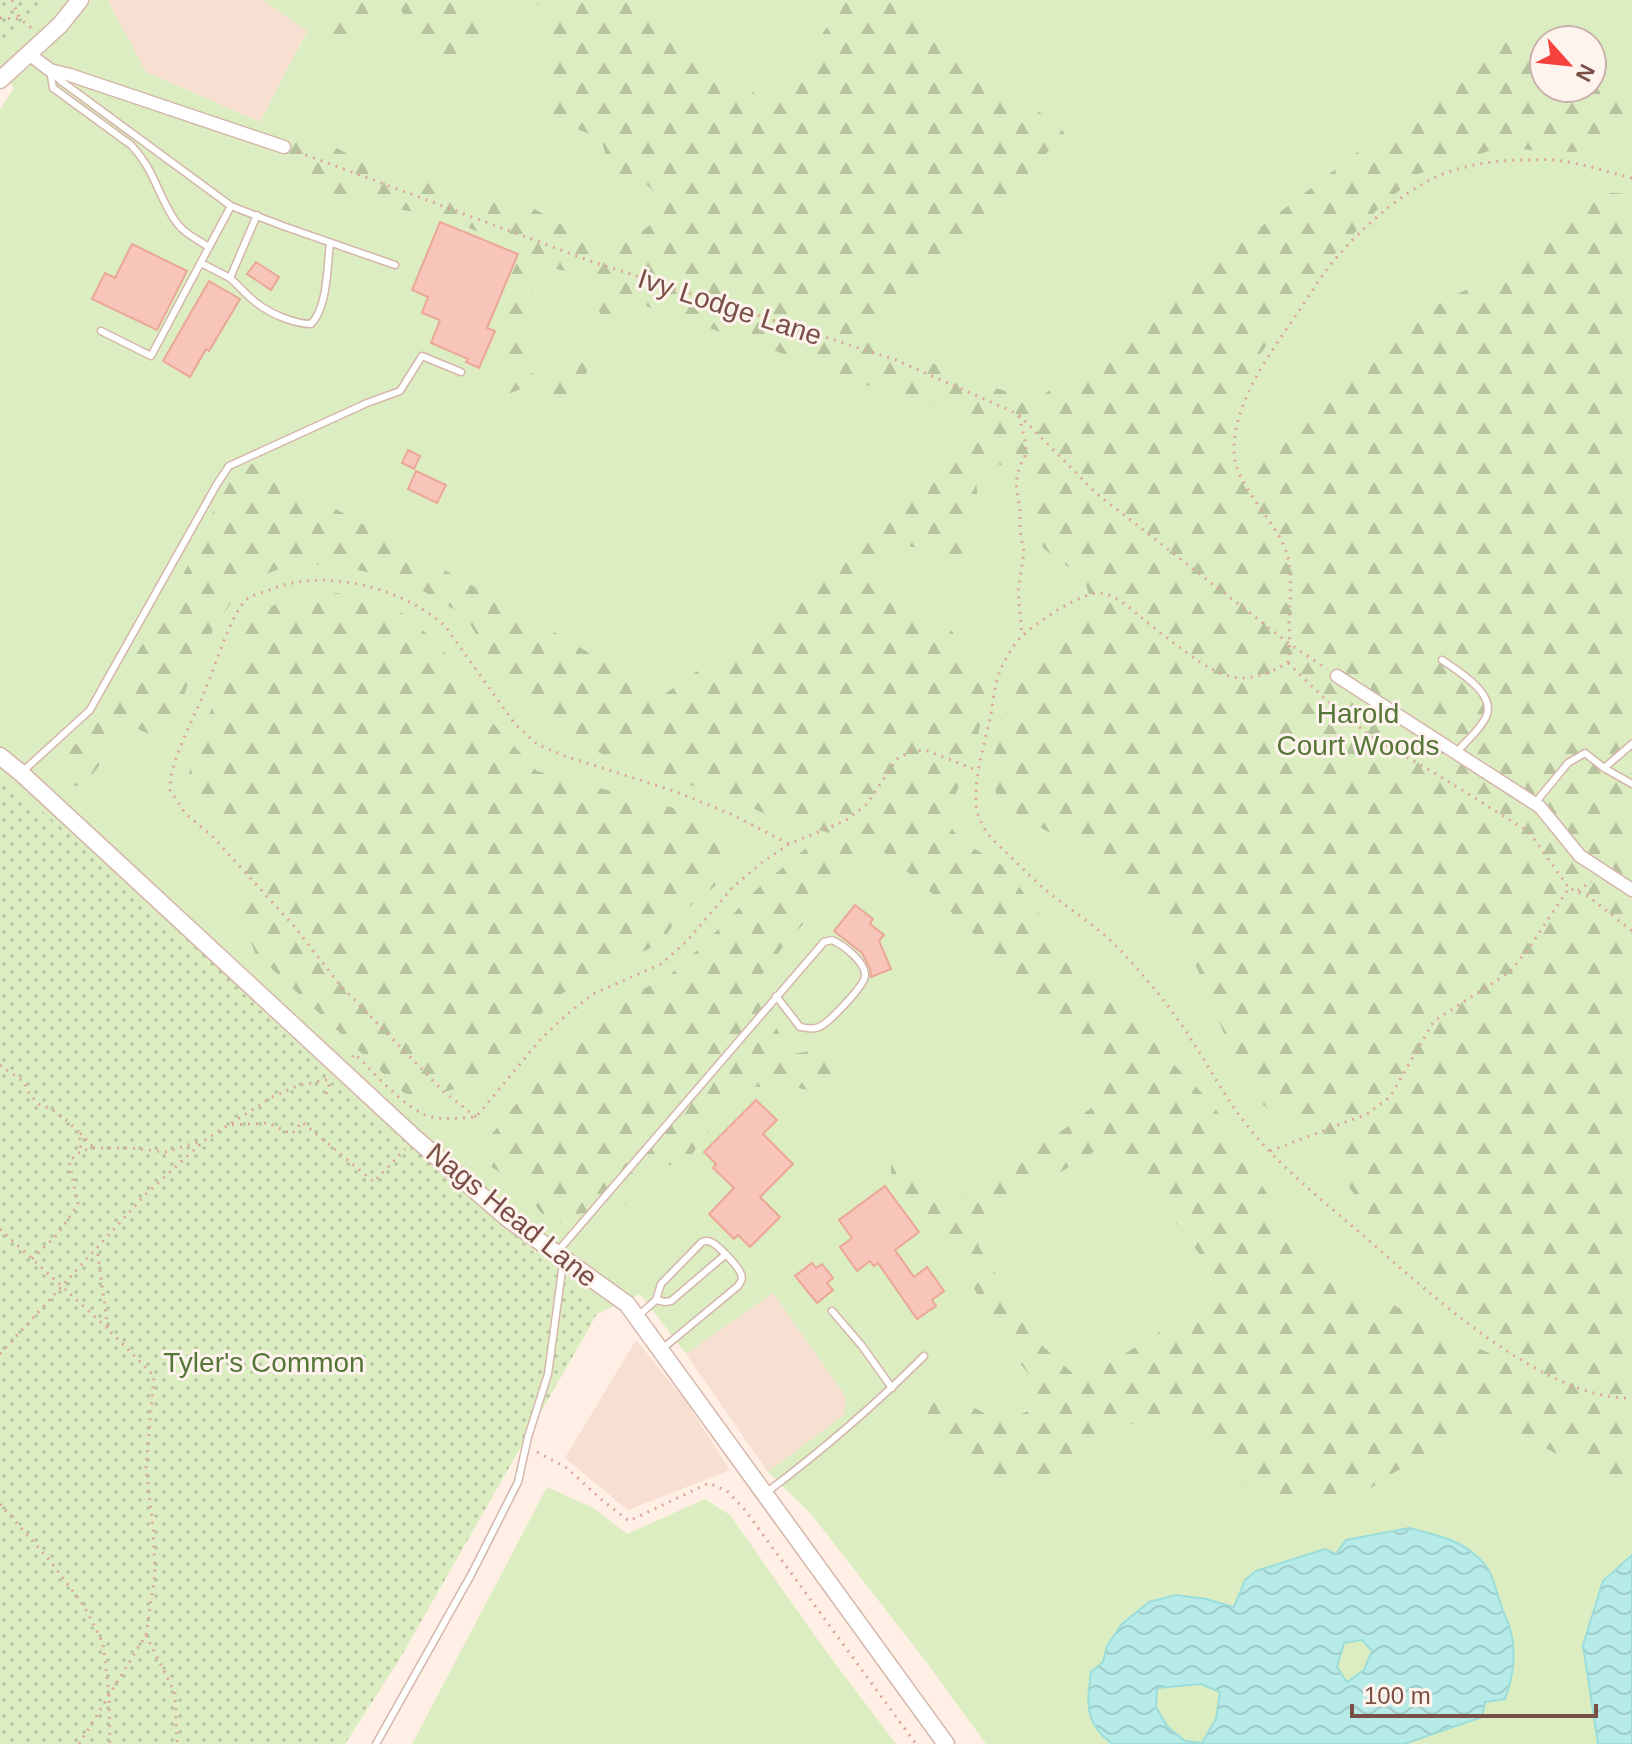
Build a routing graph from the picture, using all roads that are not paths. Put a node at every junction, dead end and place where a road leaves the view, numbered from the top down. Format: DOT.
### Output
graph roads {
  1 [pos="80,0"];
  2 [pos="29,54"];
  3 [pos="50,70"];
  4 [pos="0,80"];
  5 [pos="284,147"];
  6 [pos="231,206"];
  7 [pos="257,215"];
  8 [pos="330,243"];
  9 [pos="209,247"];
  10 [pos="201,263"];
  11 [pos="395,265"];
  12 [pos="230,278"];
  13 [pos="101,331"];
  14 [pos="461,372"];
  15 [pos="1442,660"];
  16 [pos="1337,676"];
  17 [pos="1632,744"];
  18 [pos="1457,752"];
  19 [pos="0,756"];
  20 [pos="1604,768"];
  21 [pos="21,773"];
  22 [pos="1632,784"];
  23 [pos="1535,803"];
  24 [pos="1632,890"];
  25 [pos="776,996"];
  26 [pos="725,1255"];
  27 [pos="560,1257"];
  28 [pos="656,1300"];
  29 [pos="832,1311"];
  30 [pos="636,1317"];
  31 [pos="660,1351"];
  32 [pos="924,1356"];
  33 [pos="892,1388"];
  34 [pos="764,1494"];
  35 [pos="376,1744"];
  36 [pos="946,1744"];
  1 -- 2 [label="street"];
  2 -- 3 [label="street"];
  2 -- 4 [label="street"];
  3 -- 5 [label="street"];
  3 -- 6 [label="lane"];
  3 -- 9 [label="lane"];
  6 -- 7 [label="lane"];
  6 -- 9 [label="lane"];
  7 -- 8 [label="lane"];
  7 -- 12 [label="lane"];
  8 -- 11 [label="lane"];
  8 -- 12 [label="lane"];
  9 -- 10 [label="lane"];
  10 -- 12 [label="lane"];
  10 -- 13 [label="lane"];
  14 -- 21 [label="lane"];
  15 -- 18 [label="lane"];
  16 -- 18 [label="street"];
  17 -- 20 [label="lane"];
  18 -- 23 [label="street"];
  19 -- 21 [label="street, Nags Head Lane"];
  20 -- 22 [label="lane"];
  20 -- 23 [label="lane"];
  21 -- 27 [label="street, Nags Head Lane"];
  23 -- 24 [label="street"];
  25 -- 25 [label="lane"];
  25 -- 27 [label="lane"];
  26 -- 28 [label="lane"];
  26 -- 28 [label="lane"];
  26 -- 31 [label="lane"];
  27 -- 30 [label="street, Nags Head Lane"];
  27 -- 35 [label="lane"];
  28 -- 30 [label="lane"];
  29 -- 33 [label="lane"];
  30 -- 31 [label="street, Nags Head Lane"];
  31 -- 34 [label="street, Nags Head Lane"];
  32 -- 33 [label="lane"];
  33 -- 34 [label="lane"];
  34 -- 36 [label="street, Nags Head Lane"];
}
